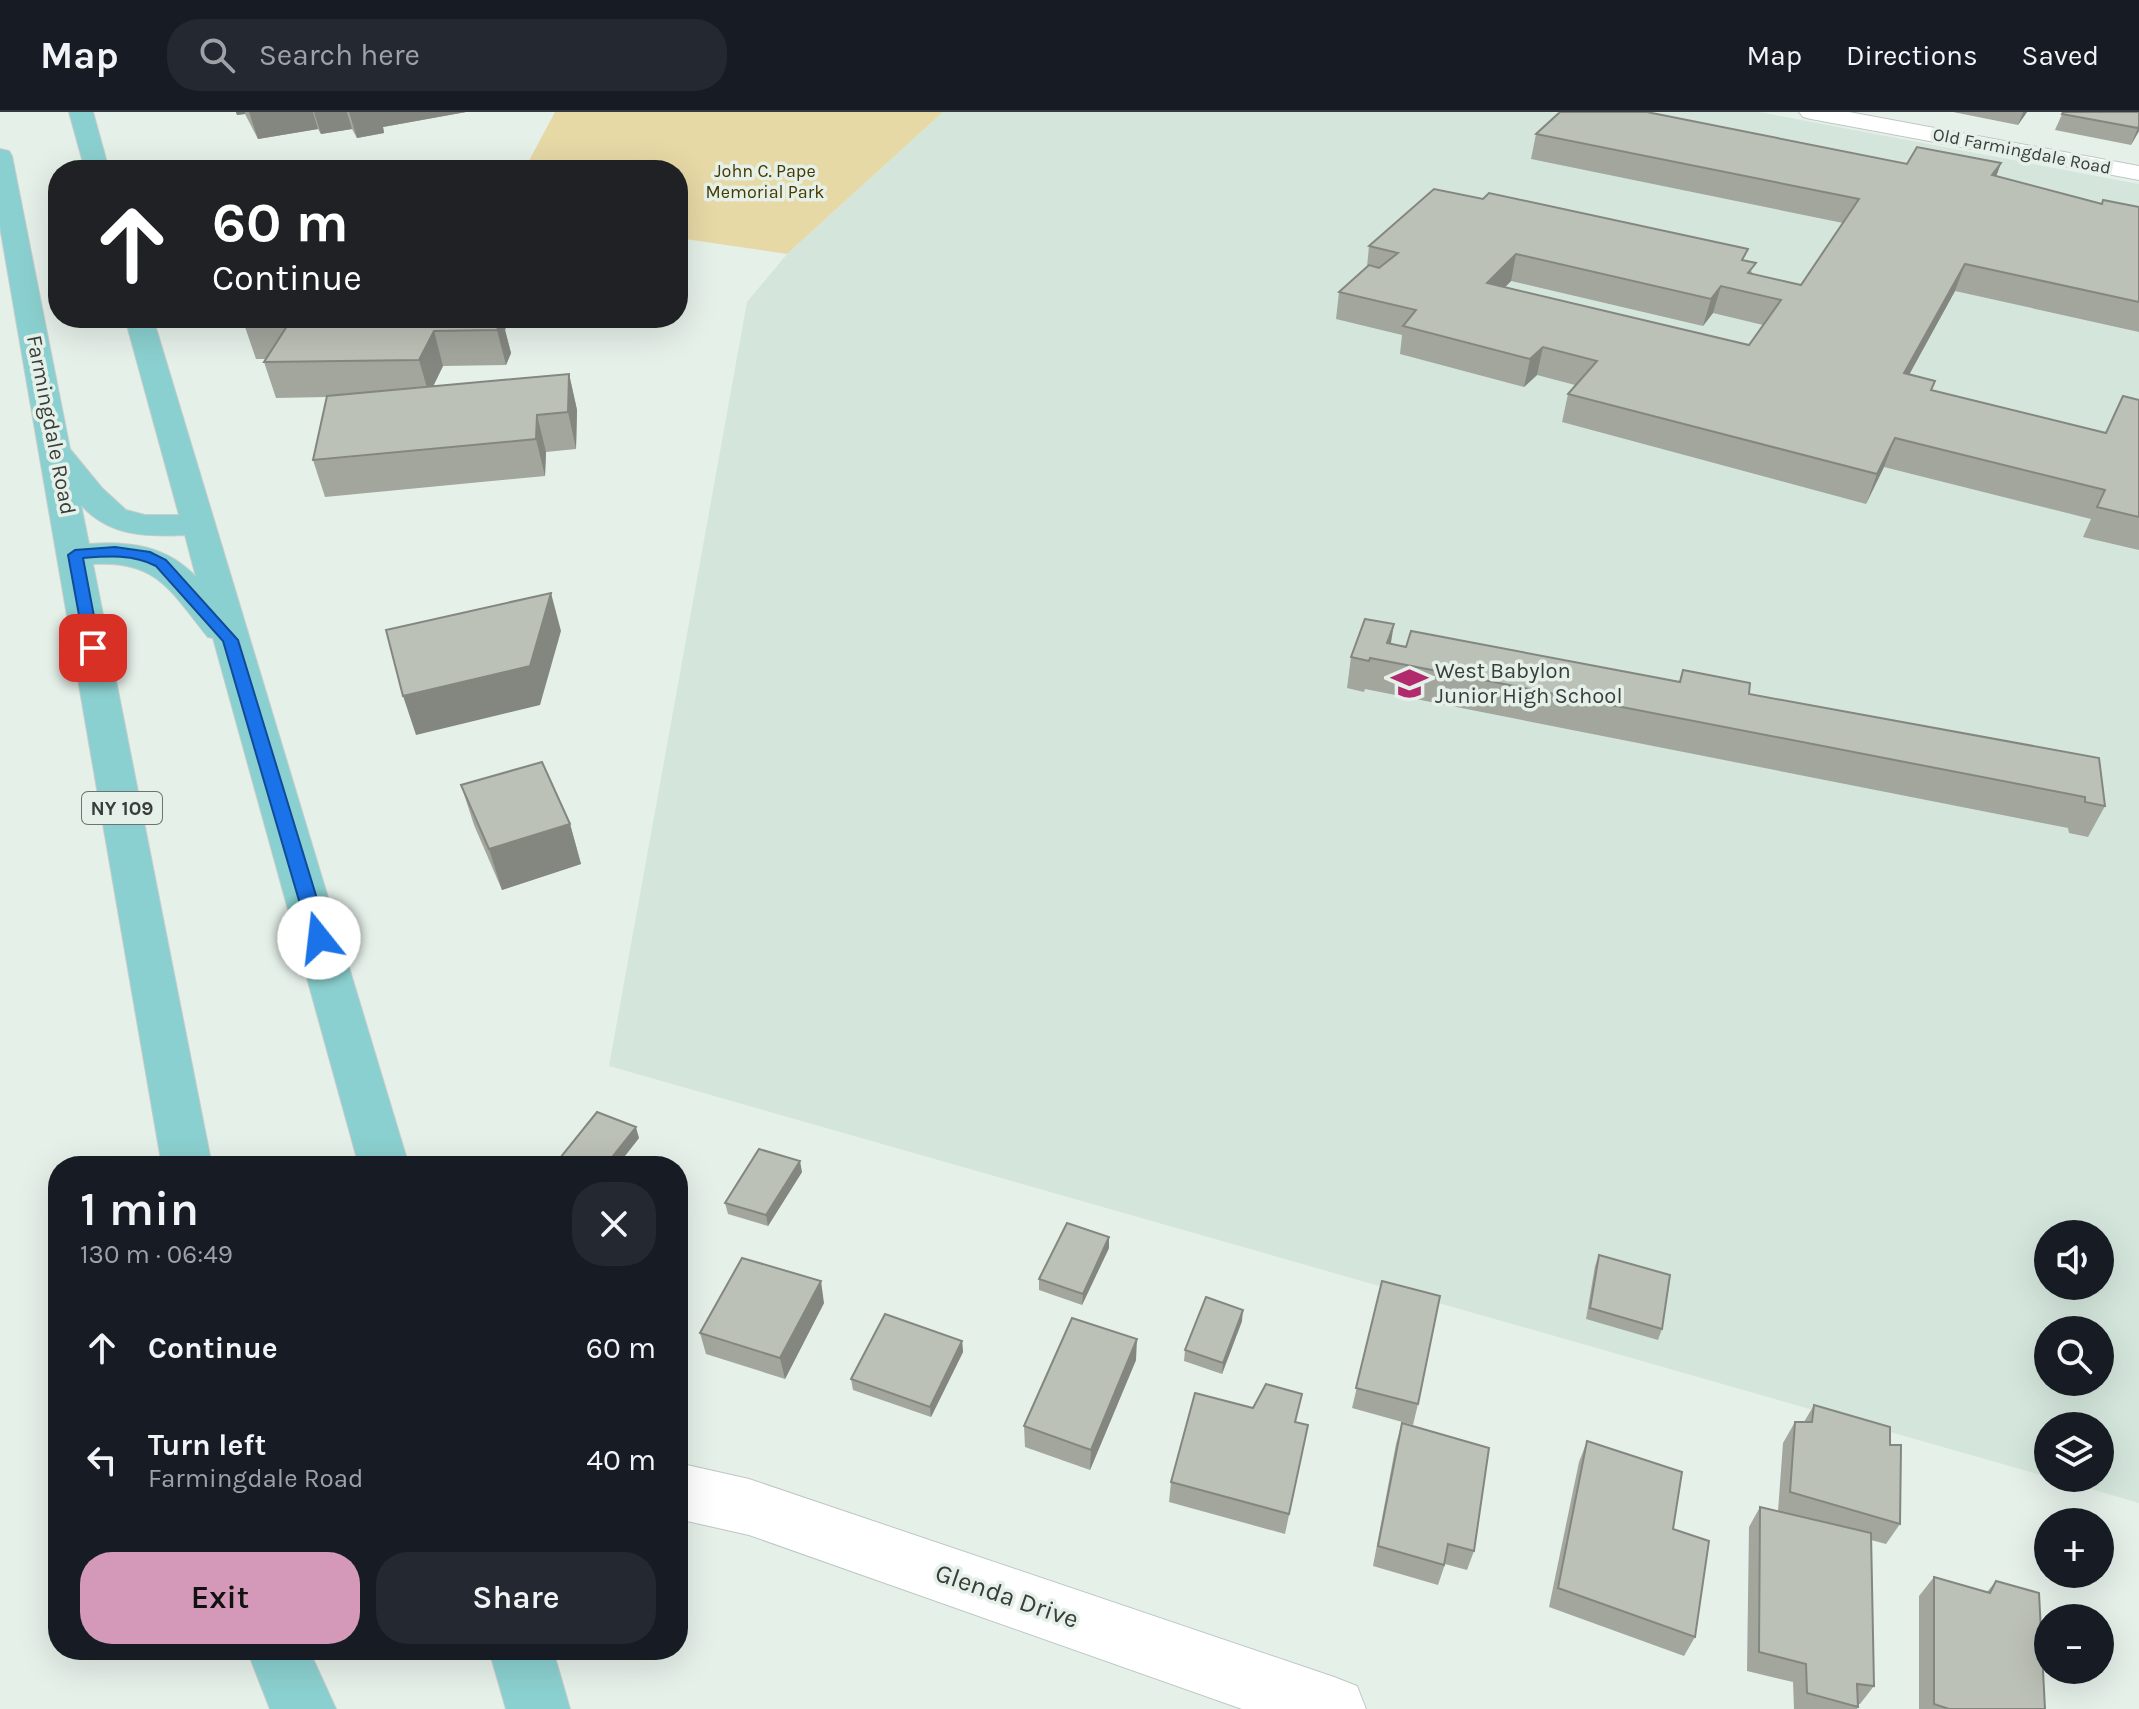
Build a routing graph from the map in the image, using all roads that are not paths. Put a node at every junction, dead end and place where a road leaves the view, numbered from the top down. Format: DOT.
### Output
graph roads {
  1 [pos="81,112"];
  2 [pos="1811,112"];
  3 [pos="0,156"];
  4 [pos="94,160"];
  5 [pos="2139,173"];
  6 [pos="8,248"];
  7 [pos="142,328"];
  8 [pos="55,451"];
  9 [pos="197,524"];
  10 [pos="75,555"];
  11 [pos="231,640"];
  12 [pos="185,1156"];
  13 [pos="381,1156"];
  14 [pos="688,1493"];
  15 [pos="524,1660"];
  16 [pos="281,1671"];
  17 [pos="304,1709"];
  18 [pos="538,1709"];
  19 [pos="1334,1709"];
  1 -- 4 [label="main road"];
  2 -- 5 [label="street, Old Farmingdale Road"];
  3 -- 6 [label="main road, Farmingdale Road / NY 109"];
  6 -- 8 [label="main road, Farmingdale Road / NY 109"];
  7 -- 9 [label="main road"];
  8 -- 9 [label="main road"];
  8 -- 10 [label="main road, Farmingdale Road / NY 109"];
  9 -- 11 [label="main road"];
  10 -- 11 [label="main road"];
  10 -- 12 [label="main road, Farmingdale Road / NY 109"];
  11 -- 13 [label="main road"];
  14 -- 19 [label="street, Glenda Drive"];
  15 -- 18 [label="main road"];
  16 -- 17 [label="main road"];
}
